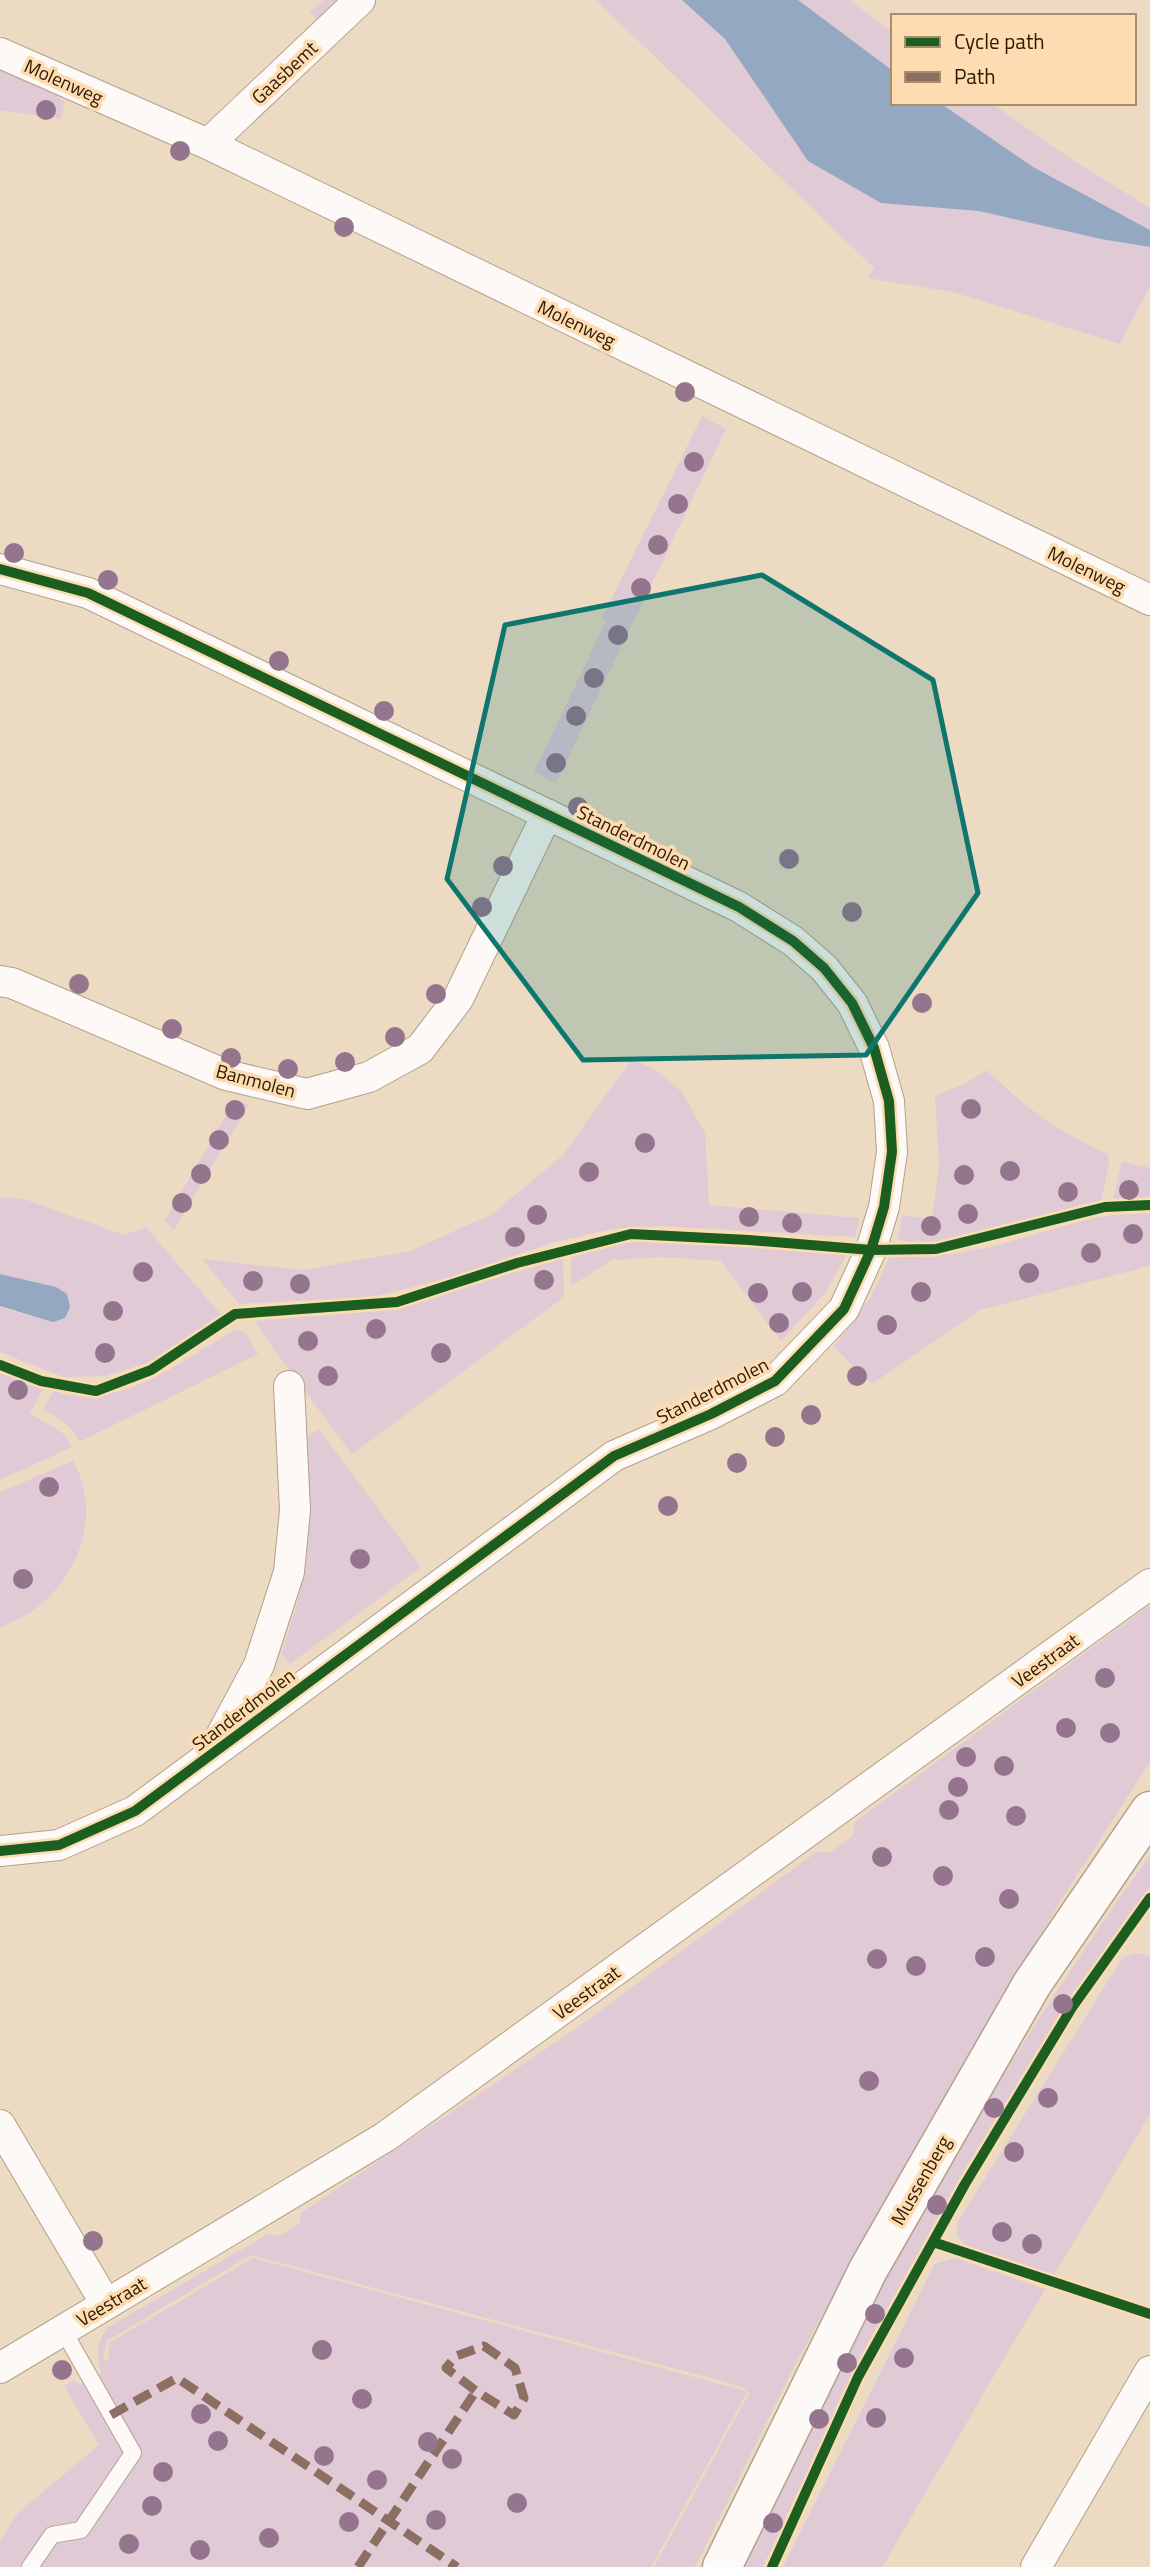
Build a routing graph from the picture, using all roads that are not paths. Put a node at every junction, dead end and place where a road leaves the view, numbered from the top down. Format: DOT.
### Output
graph roads {
  1 [pos="360,0"];
  2 [pos="0,53"];
  3 [pos="208,144"];
  4 [pos="0,569"];
  5 [pos="1150,600"];
  6 [pos="547,814"];
  7 [pos="0,981"];
  8 [pos="289,1385"];
  9 [pos="1150,1584"];
  10 [pos="211,1754"];
  11 [pos="1150,1811"];
  12 [pos="0,1851"];
  13 [pos="0,2125"];
  14 [pos="106,2304"];
  15 [pos="63,2330"];
  16 [pos="0,2368"];
  17 [pos="1150,2371"];
  18 [pos="30,2567"];
  19 [pos="722,2567"];
  20 [pos="1037,2567"];
  1 -- 3 [label="street, Gaasbemt"];
  2 -- 3 [label="street, Molenweg"];
  3 -- 5 [label="street, Molenweg"];
  4 -- 6 [label="street, Standerdmolen"];
  6 -- 7 [label="street, Banmolen"];
  6 -- 10 [label="street, Standerdmolen"];
  8 -- 10 [label="street, Standerdmolen"];
  9 -- 14 [label="street, Veestraat"];
  10 -- 12 [label="street, Standerdmolen"];
  11 -- 19 [label="street, Mussenberg"];
  13 -- 14 [label="street"];
  14 -- 15 [label="street, Veestraat"];
  15 -- 16 [label="street, Veestraat"];
  15 -- 18 [label="lane"];
  17 -- 20 [label="street"];
}
